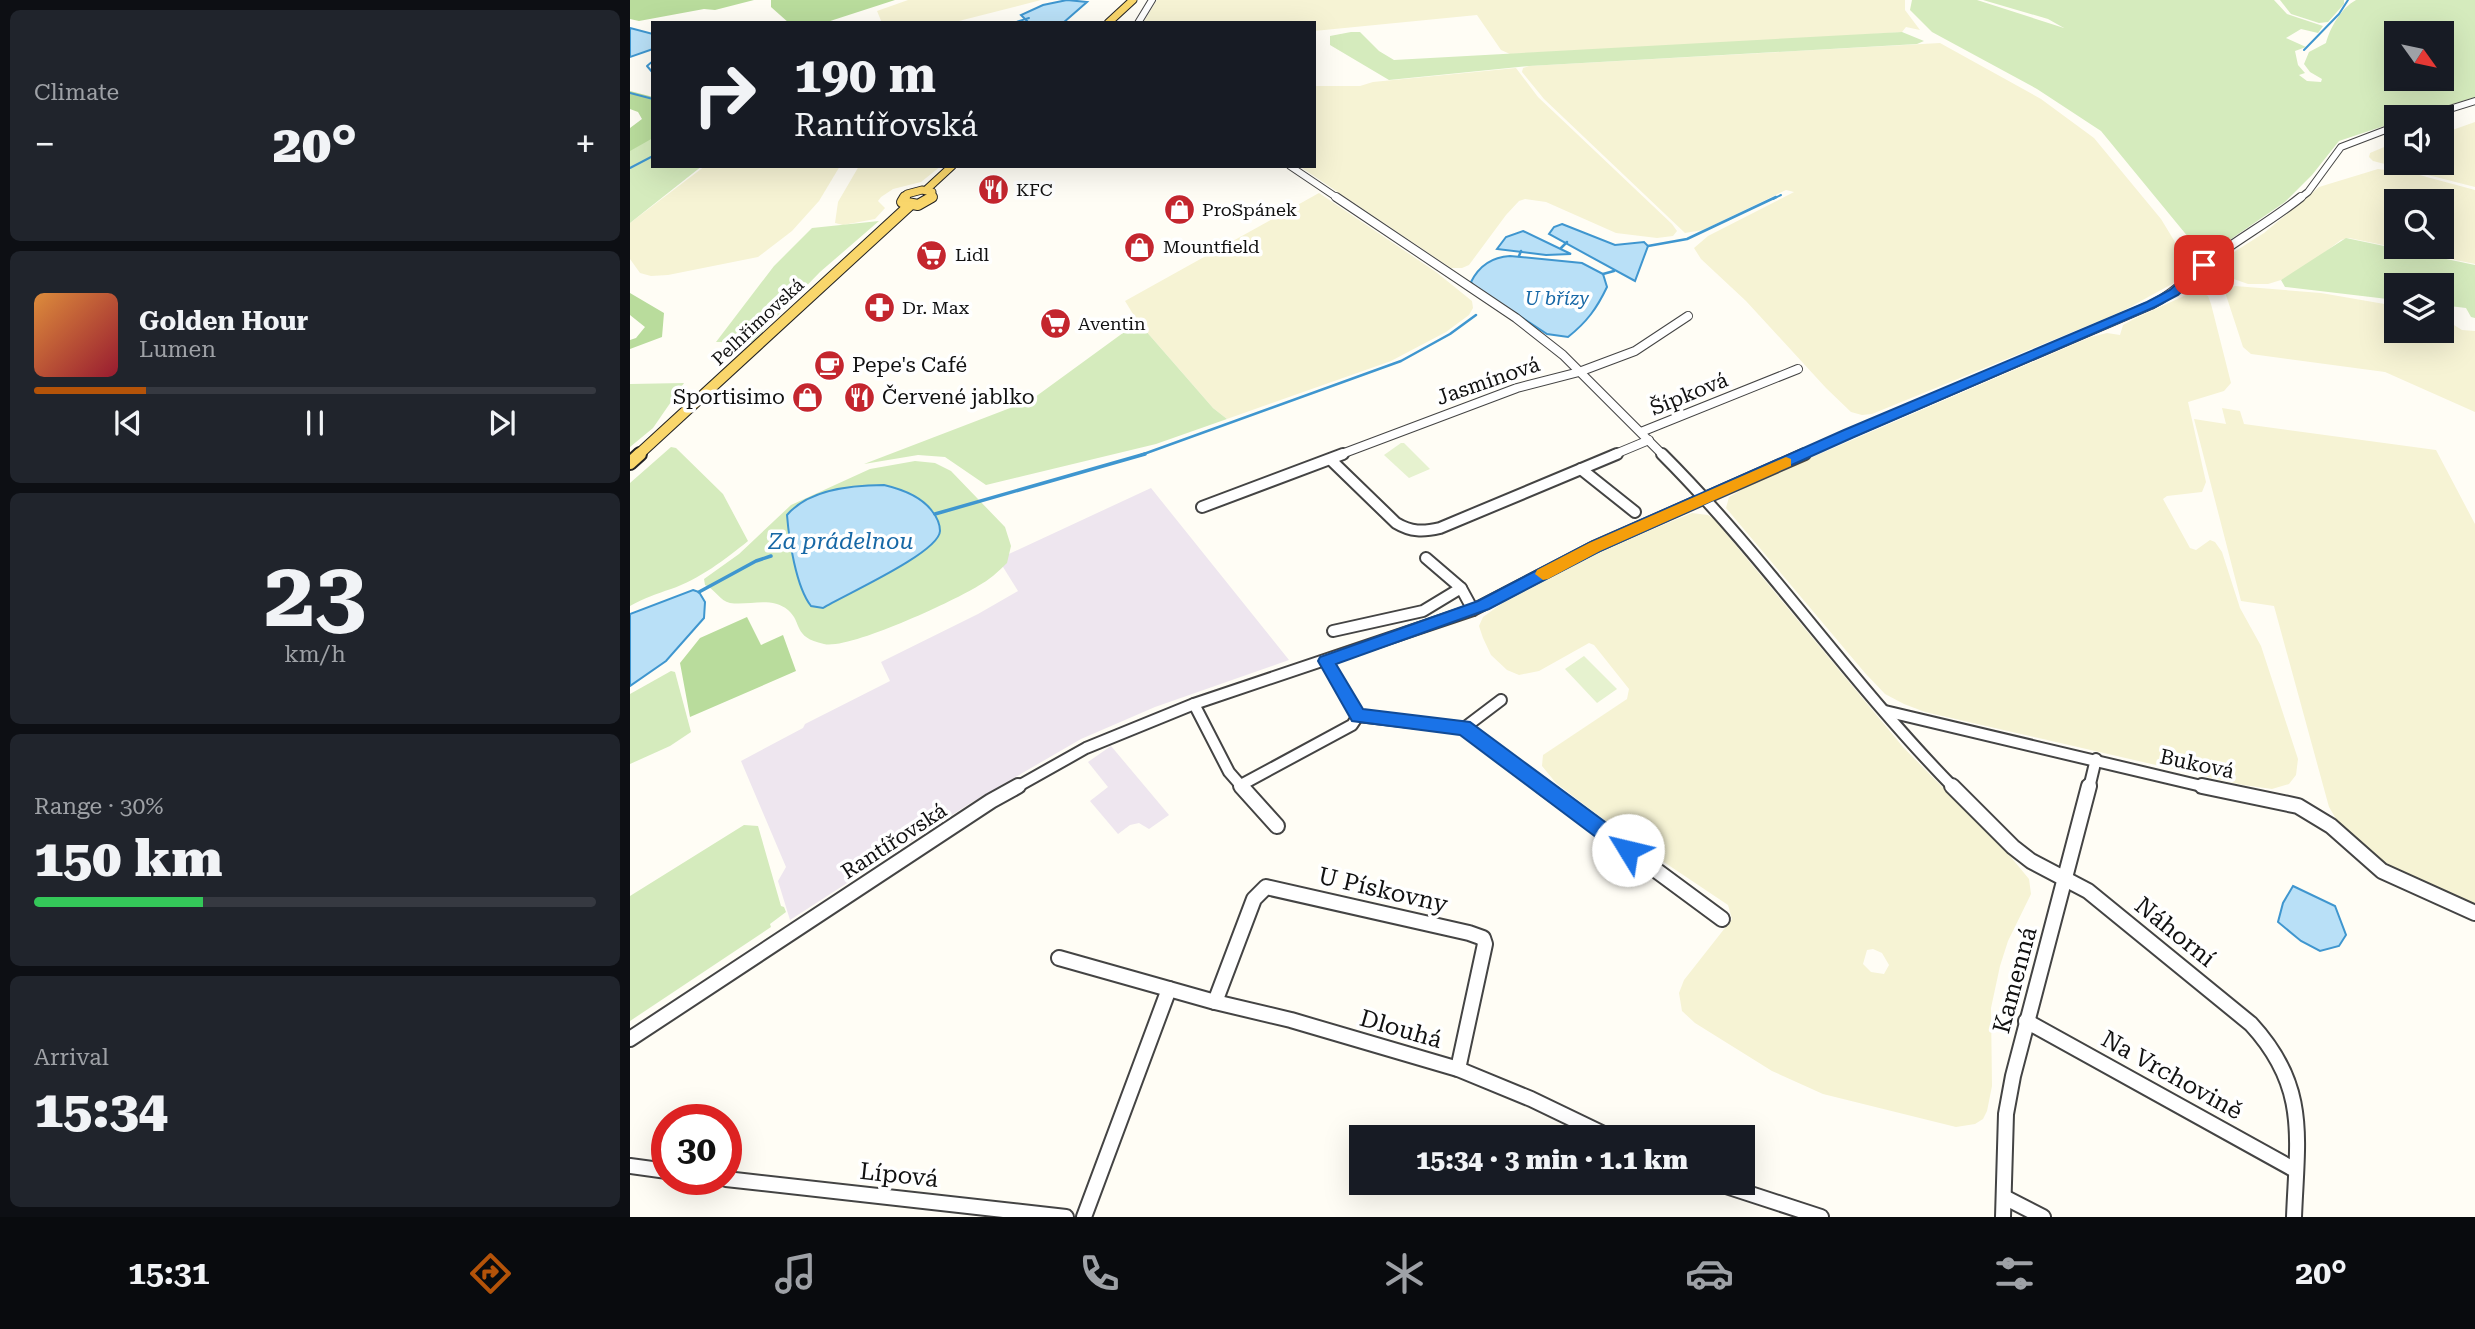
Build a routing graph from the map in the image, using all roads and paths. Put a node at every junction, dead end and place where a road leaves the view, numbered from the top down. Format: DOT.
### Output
graph roads {
  1 [pos="1133,0"];
  2 [pos="1152,0"];
  3 [pos="1110,21"];
  4 [pos="1139,21"];
  5 [pos="2475,101"];
  6 [pos="2454,108"];
  7 [pos="2384,130"];
  8 [pos="950,168"];
  9 [pos="1293,168"];
  10 [pos="926,190"];
  11 [pos="904,199"];
  12 [pos="1688,316"];
  13 [pos="1798,369"];
  14 [pos="1579,372"];
  15 [pos="1641,432"];
  16 [pos="1649,440"];
  17 [pos="1331,460"];
  18 [pos="630,463"];
  19 [pos="1581,469"];
  20 [pos="1707,499"];
  21 [pos="1202,507"];
  22 [pos="1635,512"];
  23 [pos="1426,558"];
  24 [pos="1461,588"];
  25 [pos="1472,610"];
  26 [pos="1333,631"];
  27 [pos="1326,661"];
  28 [pos="1501,700"];
  29 [pos="1194,704"];
  30 [pos="1885,711"];
  31 [pos="1358,716"];
  32 [pos="1464,728"];
  33 [pos="2096,759"];
  34 [pos="1241,785"];
  35 [pos="1277,826"];
  36 [pos="2067,878"];
  37 [pos="2475,913"];
  38 [pos="1722,919"];
  39 [pos="1059,958"];
  40 [pos="1169,989"];
  41 [pos="1215,1003"];
  42 [pos="2026,1021"];
  43 [pos="630,1039"];
  44 [pos="1458,1069"];
  45 [pos="1585,1125"];
  46 [pos="630,1166"];
  47 [pos="651,1169"];
  48 [pos="2295,1170"];
  49 [pos="742,1181"];
  50 [pos="1754,1195"];
  51 [pos="2004,1197"];
  52 [pos="1037,1215"];
  53 [pos="1066,1217"];
  54 [pos="1084,1217"];
  55 [pos="1821,1217"];
  56 [pos="2003,1217"];
  57 [pos="2043,1217"];
  58 [pos="2294,1217"];
  1 -- 3 [label="main road"];
  2 -- 4 [label="street"];
  5 -- 6 [label="street"];
  7 -- 20 [label="street, Rantířovská"];
  8 -- 10 [label="main road"];
  9 -- 14 [label="street"];
  10 -- 11 [label="main road"];
  10 -- 11 [label="main road, Pelhřimovská"];
  11 -- 18 [label="main road, Pelhřimovská"];
  12 -- 14 [label="street, Jasmínová"];
  13 -- 15 [label="street, Šípková"];
  14 -- 15 [label="street"];
  14 -- 17 [label="street, Jasmínová"];
  15 -- 16 [label="street, Šípková"];
  16 -- 19 [label="street"];
  16 -- 20 [label="street, Šípková"];
  17 -- 19 [label="street"];
  17 -- 21 [label="street, Jasmínová"];
  19 -- 22 [label="street"];
  20 -- 25 [label="street, Rantířovská"];
  20 -- 30 [label="street, Šípková"];
  23 -- 24 [label="street"];
  24 -- 25 [label="street"];
  24 -- 26 [label="street"];
  25 -- 27 [label="street, Rantířovská"];
  27 -- 29 [label="street, Rantířovská"];
  27 -- 31 [label="street"];
  28 -- 32 [label="street"];
  29 -- 34 [label="street"];
  29 -- 43 [label="street, Rantířovská"];
  30 -- 33 [label="street, Buková"];
  30 -- 36 [label="street, Náhorní"];
  31 -- 32 [label="street"];
  31 -- 34 [label="street"];
  32 -- 38 [label="street"];
  33 -- 36 [label="street, Kamenná"];
  33 -- 37 [label="street, Buková"];
  34 -- 35 [label="street"];
  36 -- 42 [label="street, Kamenná"];
  36 -- 48 [label="street, Náhorní"];
  39 -- 40 [label="street, Dlouhá"];
  40 -- 41 [label="street, Dlouhá"];
  40 -- 54 [label="street"];
  41 -- 44 [label="street, Dlouhá"];
  41 -- 44 [label="street, U Pískovny"];
  42 -- 48 [label="street, Na Vrchovině"];
  42 -- 51 [label="street, Kamenná"];
  44 -- 45 [label="street, Dlouhá"];
  46 -- 47 [label="street"];
  48 -- 58 [label="street, Náhorní"];
  49 -- 52 [label="street, Lípová"];
  50 -- 55 [label="street"];
  51 -- 56 [label="street, Kamenná"];
  51 -- 57 [label="street"];
  52 -- 53 [label="street, Lípová"];
}
